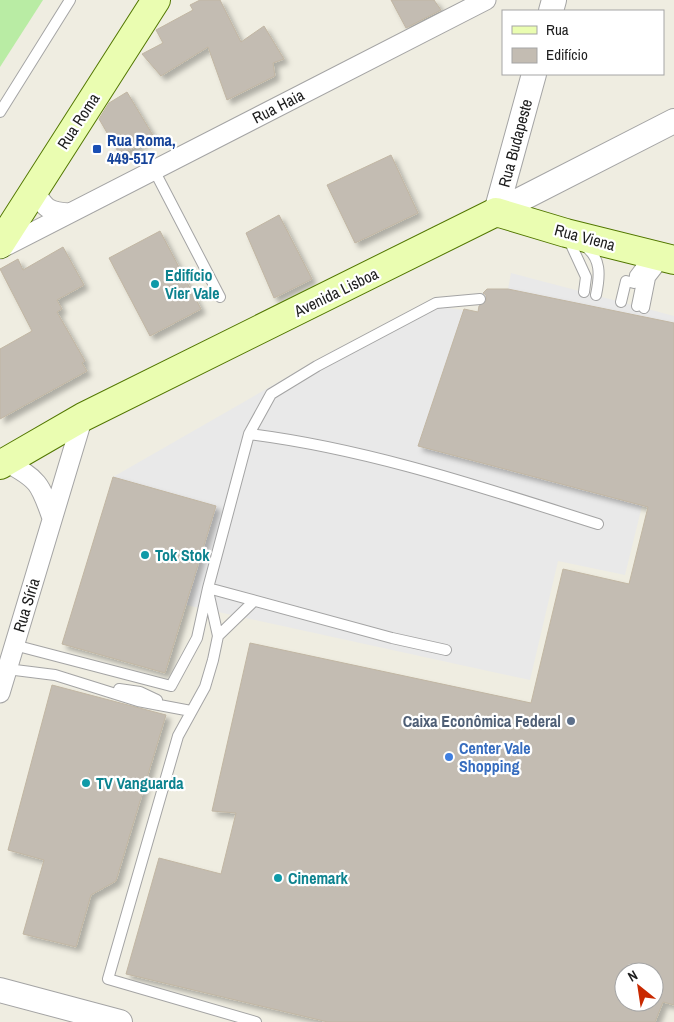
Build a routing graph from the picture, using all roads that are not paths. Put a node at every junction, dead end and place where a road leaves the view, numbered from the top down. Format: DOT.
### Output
graph roads {
  1 [pos="70,0"];
  2 [pos="157,0"];
  3 [pos="486,0"];
  4 [pos="534,75"];
  5 [pos="0,112"];
  6 [pos="674,122"];
  7 [pos="154,170"];
  8 [pos="34,189"];
  9 [pos="496,212"];
  10 [pos="70,213"];
  11 [pos="566,233"];
  12 [pos="0,244"];
  13 [pos="0,249"];
  14 [pos="662,257"];
  15 [pos="584,292"];
  16 [pos="596,295"];
  17 [pos="220,297"];
  18 [pos="480,299"];
  19 [pos="622,302"];
  20 [pos="641,307"];
  21 [pos="83,417"];
  22 [pos="249,434"];
  23 [pos="3,463"];
  24 [pos="52,518"];
  25 [pos="598,524"];
  26 [pos="208,588"];
  27 [pos="253,602"];
  28 [pos="218,636"];
  29 [pos="14,645"];
  30 [pos="446,650"];
  31 [pos="7,669"];
  32 [pos="0,692"];
  33 [pos="190,711"];
  34 [pos="0,990"];
  35 [pos="120,1022"];
  36 [pos="256,1022"];
  1 -- 5 [label="lane"];
  2 -- 8 [label="main road, Rua Roma"];
  3 -- 7 [label="street, Rua Haia"];
  4 -- 9 [label="street, Rua Budapeste"];
  6 -- 9 [label="street, Avenida Lisboa"];
  7 -- 10 [label="street, Rua Haia"];
  7 -- 17 [label="lane"];
  8 -- 10 [label="street"];
  8 -- 12 [label="main road, Rua Roma"];
  9 -- 11 [label="main road, Rua Viena"];
  9 -- 21 [label="main road, Avenida Lisboa"];
  10 -- 13 [label="street, Rua Haia"];
  11 -- 14 [label="main road, Rua Viena"];
  11 -- 15 [label="lane"];
  11 -- 16 [label="lane"];
  14 -- 19 [label="lane"];
  14 -- 20 [label="lane"];
  18 -- 22 [label="lane"];
  21 -- 23 [label="main road, Avenida Lisboa"];
  21 -- 24 [label="street, Rua Síria"];
  22 -- 25 [label="lane"];
  22 -- 26 [label="lane"];
  23 -- 24 [label="street"];
  24 -- 29 [label="street, Rua Síria"];
  26 -- 27 [label="lane"];
  26 -- 28 [label="lane"];
  26 -- 29 [label="lane"];
  27 -- 28 [label="lane"];
  27 -- 30 [label="lane"];
  28 -- 33 [label="lane"];
  29 -- 31 [label="street, Rua Síria"];
  31 -- 32 [label="street, Rua Síria"];
  31 -- 33 [label="lane"];
  33 -- 36 [label="lane"];
  34 -- 35 [label="street"];
}
